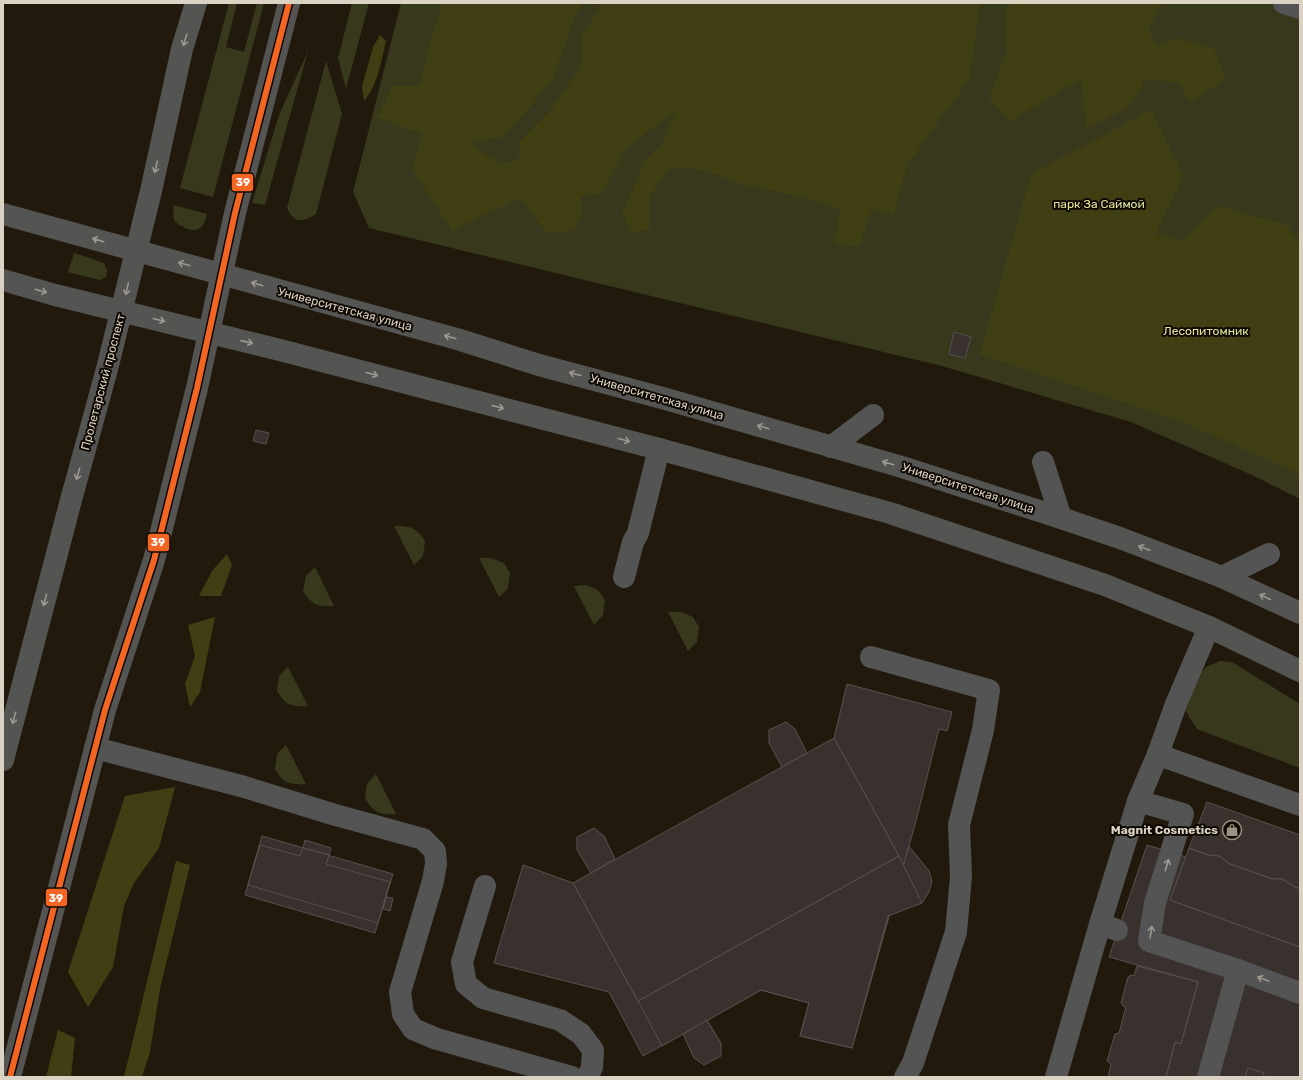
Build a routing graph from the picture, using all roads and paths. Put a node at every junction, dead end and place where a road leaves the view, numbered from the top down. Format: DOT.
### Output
graph roads {
  1 [pos="196,3"];
  2 [pos="289,3"];
  3 [pos="1284,3"];
  4 [pos="1300,8"];
  5 [pos="3,214"];
  6 [pos="136,251"];
  7 [pos="221,274"];
  8 [pos="3,280"];
  9 [pos="121,311"];
  10 [pos="209,332"];
  11 [pos="873,415"];
  12 [pos="831,447"];
  13 [pos="659,449"];
  14 [pos="1043,462"];
  15 [pos="1061,518"];
  16 [pos="1269,554"];
  17 [pos="624,577"];
  18 [pos="1222,577"];
  19 [pos="1300,613"];
  20 [pos="1209,627"];
  21 [pos="871,657"];
  22 [pos="1300,671"];
  23 [pos="95,748"];
  24 [pos="1158,754"];
  25 [pos="3,760"];
  26 [pos="1138,801"];
  27 [pos="1300,804"];
  28 [pos="485,886"];
  29 [pos="1238,970"];
  30 [pos="1300,993"];
  31 [pos="10,1077"];
  32 [pos="572,1077"];
  33 [pos="588,1077"];
  34 [pos="905,1077"];
  35 [pos="1056,1077"];
  36 [pos="1208,1077"];
  1 -- 6 [label="main road, Пролетарский проспект, one-way"];
  2 -- 7 [label="main road"];
  3 -- 4 [label="street"];
  6 -- 5 [label="main road, Университетская улица, one-way"];
  7 -- 6 [label="main road, Университетская улица, one-way"];
  6 -- 9 [label="main road, Пролетарский проспект, one-way"];
  7 -- 10 [label="main road"];
  12 -- 7 [label="main road, Университетская улица, one-way"];
  8 -- 9 [label="main road, one-way"];
  9 -- 10 [label="main road, one-way"];
  9 -- 25 [label="main road, Пролетарский проспект, one-way"];
  10 -- 13 [label="main road, one-way"];
  10 -- 23 [label="main road"];
  11 -- 12 [label="street"];
  15 -- 12 [label="main road, Университетская улица, one-way"];
  13 -- 17 [label="street"];
  13 -- 20 [label="main road"];
  14 -- 15 [label="street"];
  18 -- 15 [label="main road, Университетская улица, one-way"];
  16 -- 18 [label="street"];
  19 -- 18 [label="main road, Университетская улица, one-way"];
  20 -- 22 [label="main road"];
  20 -- 24 [label="street"];
  21 -- 34 [label="street"];
  23 -- 31 [label="main road"];
  23 -- 32 [label="street"];
  24 -- 26 [label="street"];
  24 -- 27 [label="street"];
  29 -- 26 [label="street, one-way"];
  26 -- 35 [label="street"];
  28 -- 33 [label="street"];
  30 -- 29 [label="street, one-way"];
  29 -- 36 [label="street"];
}
